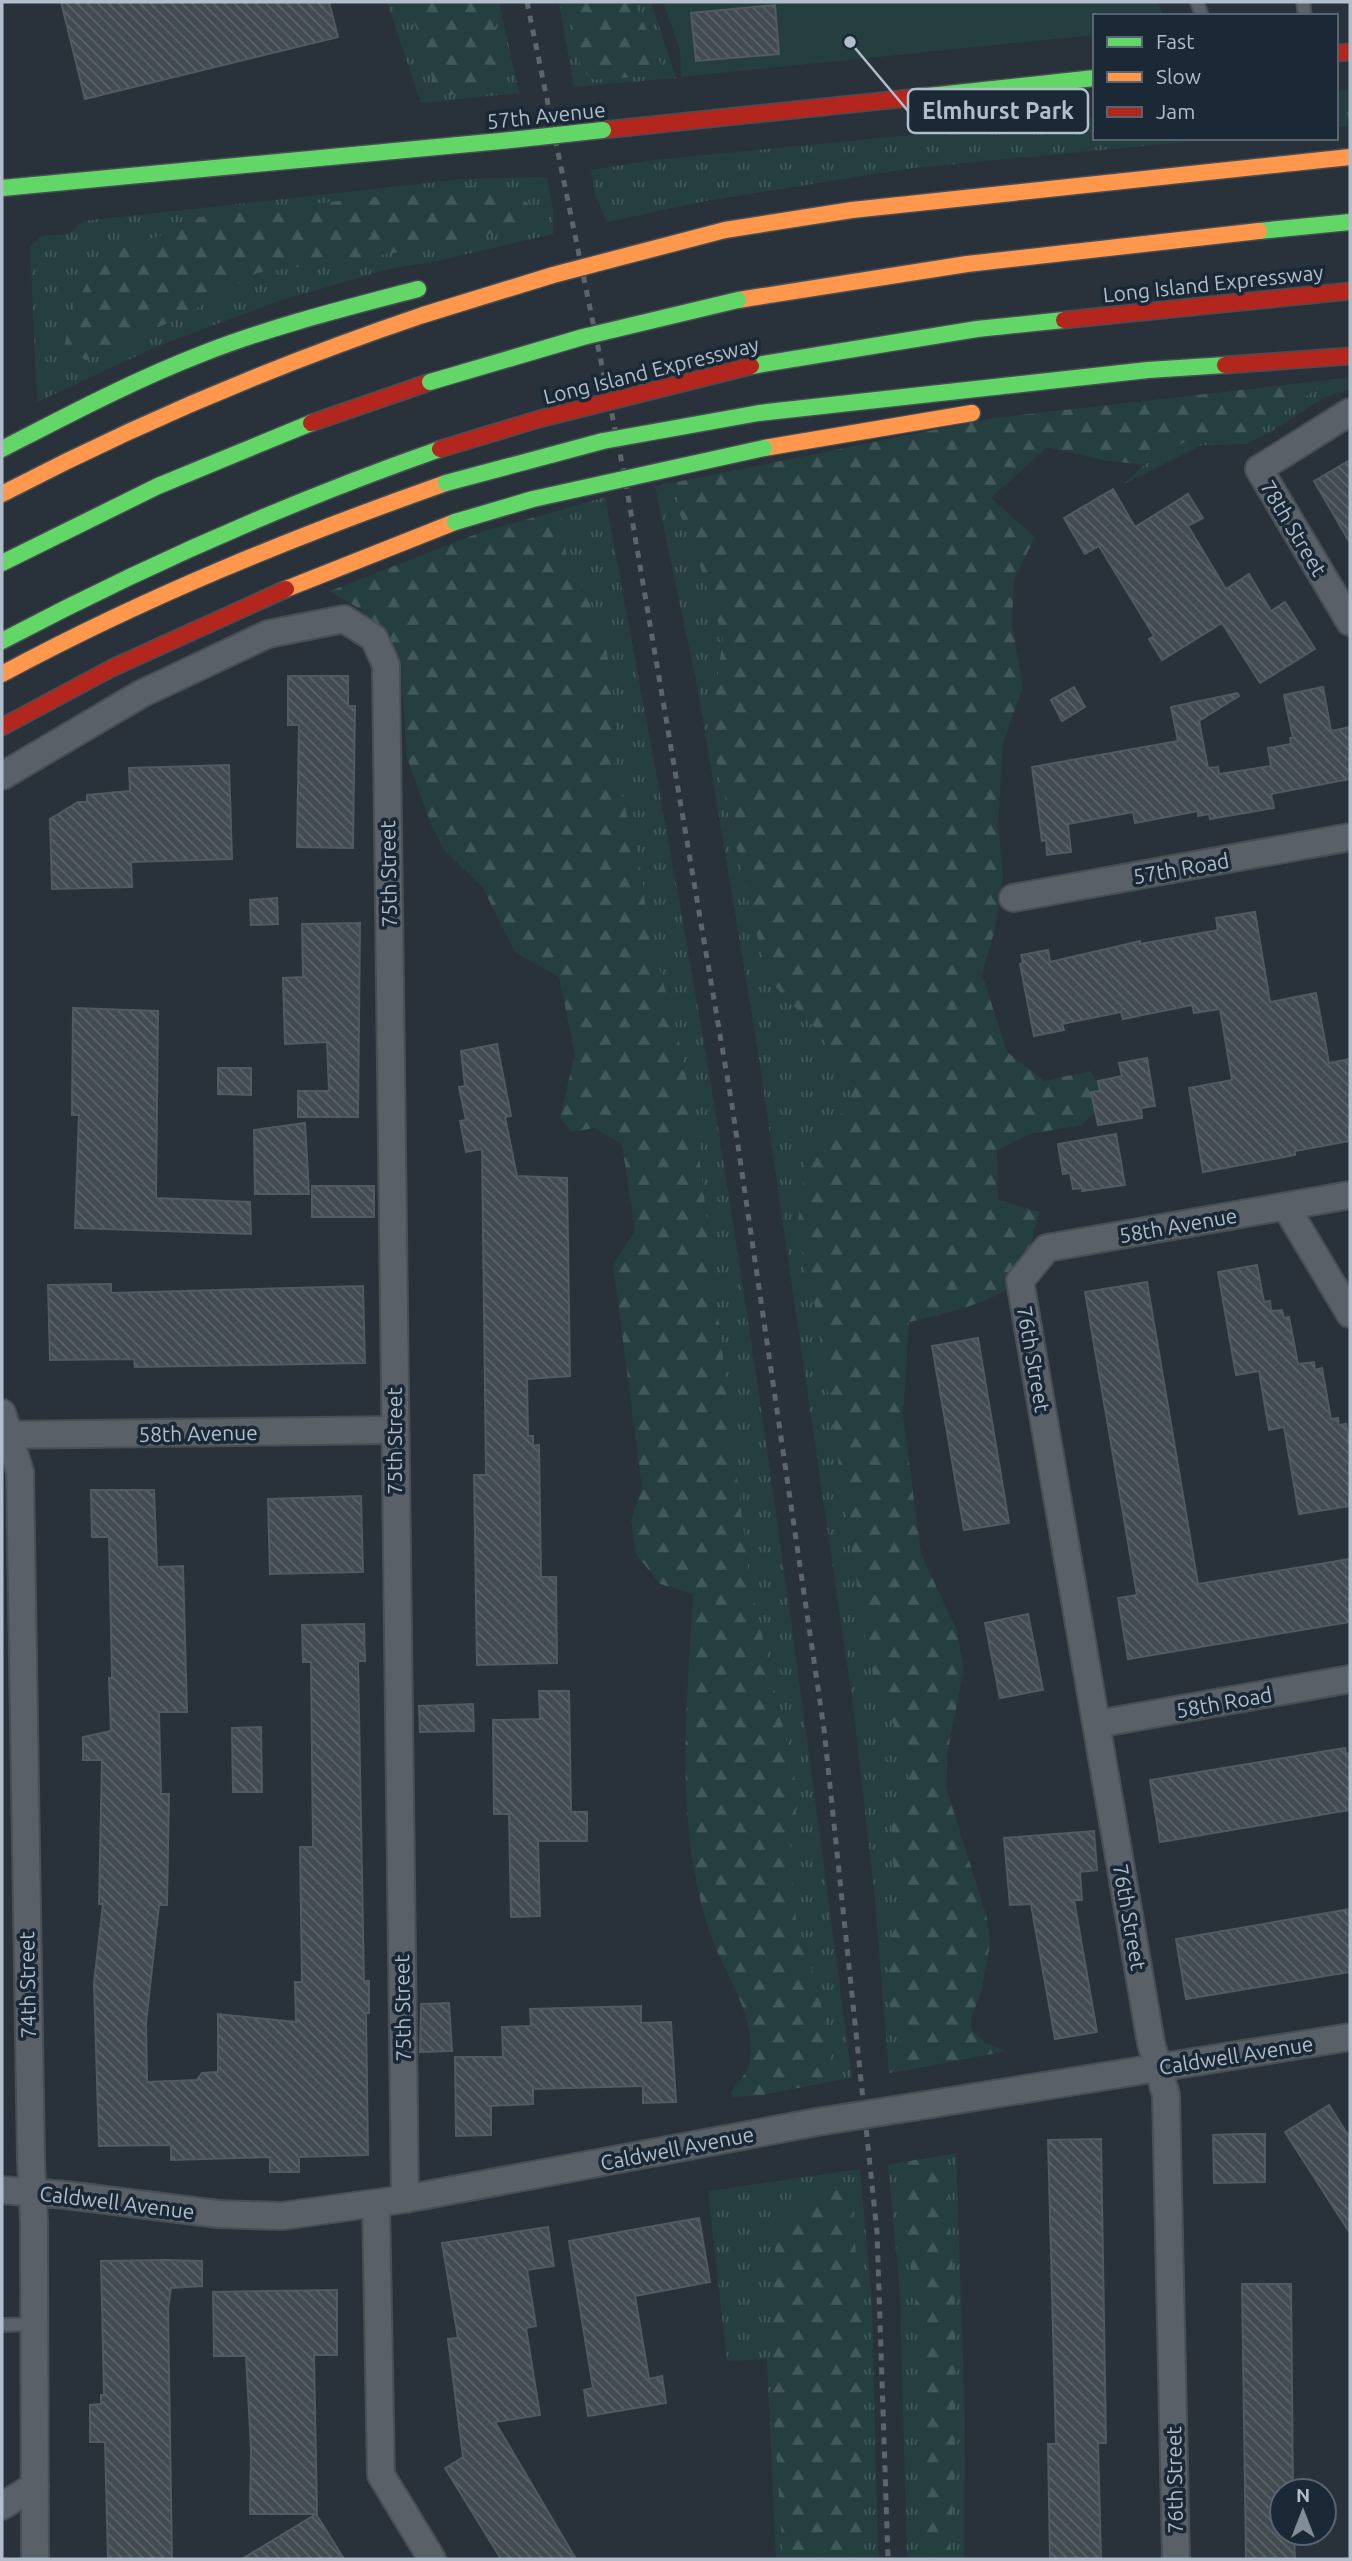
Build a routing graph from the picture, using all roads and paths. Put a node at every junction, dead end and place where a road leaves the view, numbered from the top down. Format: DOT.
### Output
graph roads {
  1 [pos="1093,78"];
  2 [pos="1350,157"];
  3 [pos="2,188"];
  4 [pos="1350,222"];
  5 [pos="725,230"];
  6 [pos="549,258"];
  7 [pos="424,287"];
  8 [pos="1350,291"];
  9 [pos="1345,357"];
  10 [pos="1152,387"];
  11 [pos="994,410"];
  12 [pos="1350,412"];
  13 [pos="2,449"];
  14 [pos="2,494"];
  15 [pos="2,563"];
  16 [pos="1350,622"];
  17 [pos="2,641"];
  18 [pos="2,674"];
  19 [pos="2,727"];
  20 [pos="2,776"];
  21 [pos="1350,837"];
  22 [pos="1013,898"];
  23 [pos="1350,1195"];
  24 [pos="1286,1207"];
  25 [pos="1020,1281"];
  26 [pos="1350,1314"];
  27 [pos="5,1428"];
  28 [pos="394,1430"];
  29 [pos="1350,1679"];
  30 [pos="1097,1724"];
  31 [pos="13,1851"];
  32 [pos="1350,2037"];
  33 [pos="1158,2068"];
  34 [pos="2,2190"];
  35 [pos="32,2193"];
  36 [pos="405,2199"];
  37 [pos="376,2204"];
  38 [pos="34,2324"];
  39 [pos="2,2325"];
  40 [pos="35,2486"];
  41 [pos="2,2506"];
  42 [pos="35,2559"];
  43 [pos="432,2559"];
  44 [pos="1176,2559"];
  1 -- 3 [label="main road, 57th Avenue, bridge"];
  2 -- 5 [label="main road"];
  4 -- 15 [label="main road, bridge"];
  5 -- 6 [label="main road, bridge"];
  5 -- 14 [label="main road, bridge"];
  7 -- 13 [label="main road"];
  8 -- 17 [label="main road, Long Island Expressway, bridge"];
  9 -- 10 [label="main road"];
  9 -- 18 [label="main road, bridge"];
  11 -- 19 [label="main road, bridge"];
  12 -- 16 [label="street, 78th Street"];
  20 -- 28 [label="street, 75th Street"];
  21 -- 22 [label="street, 57th Road"];
  23 -- 24 [label="street, 58th Avenue"];
  24 -- 25 [label="street, 58th Avenue"];
  24 -- 26 [label="street"];
  25 -- 30 [label="street, 76th Street"];
  27 -- 28 [label="street, 58th Avenue"];
  27 -- 31 [label="street, 74th Street"];
  28 -- 36 [label="street, 75th Street"];
  29 -- 30 [label="street, 58th Road"];
  30 -- 33 [label="street, 76th Street"];
  31 -- 35 [label="street, 74th Street"];
  32 -- 33 [label="street, Caldwell Avenue"];
  33 -- 36 [label="street, Caldwell Avenue, bridge"];
  33 -- 44 [label="street, 76th Street"];
  34 -- 35 [label="street, Caldwell Avenue"];
  35 -- 37 [label="street, Caldwell Avenue"];
  35 -- 38 [label="street, 74th Street"];
  36 -- 37 [label="street, Caldwell Avenue"];
  37 -- 43 [label="street"];
  38 -- 39 [label="lane"];
  38 -- 40 [label="street, 74th Street"];
  40 -- 41 [label="street"];
  40 -- 42 [label="street, 74th Street"];
}
